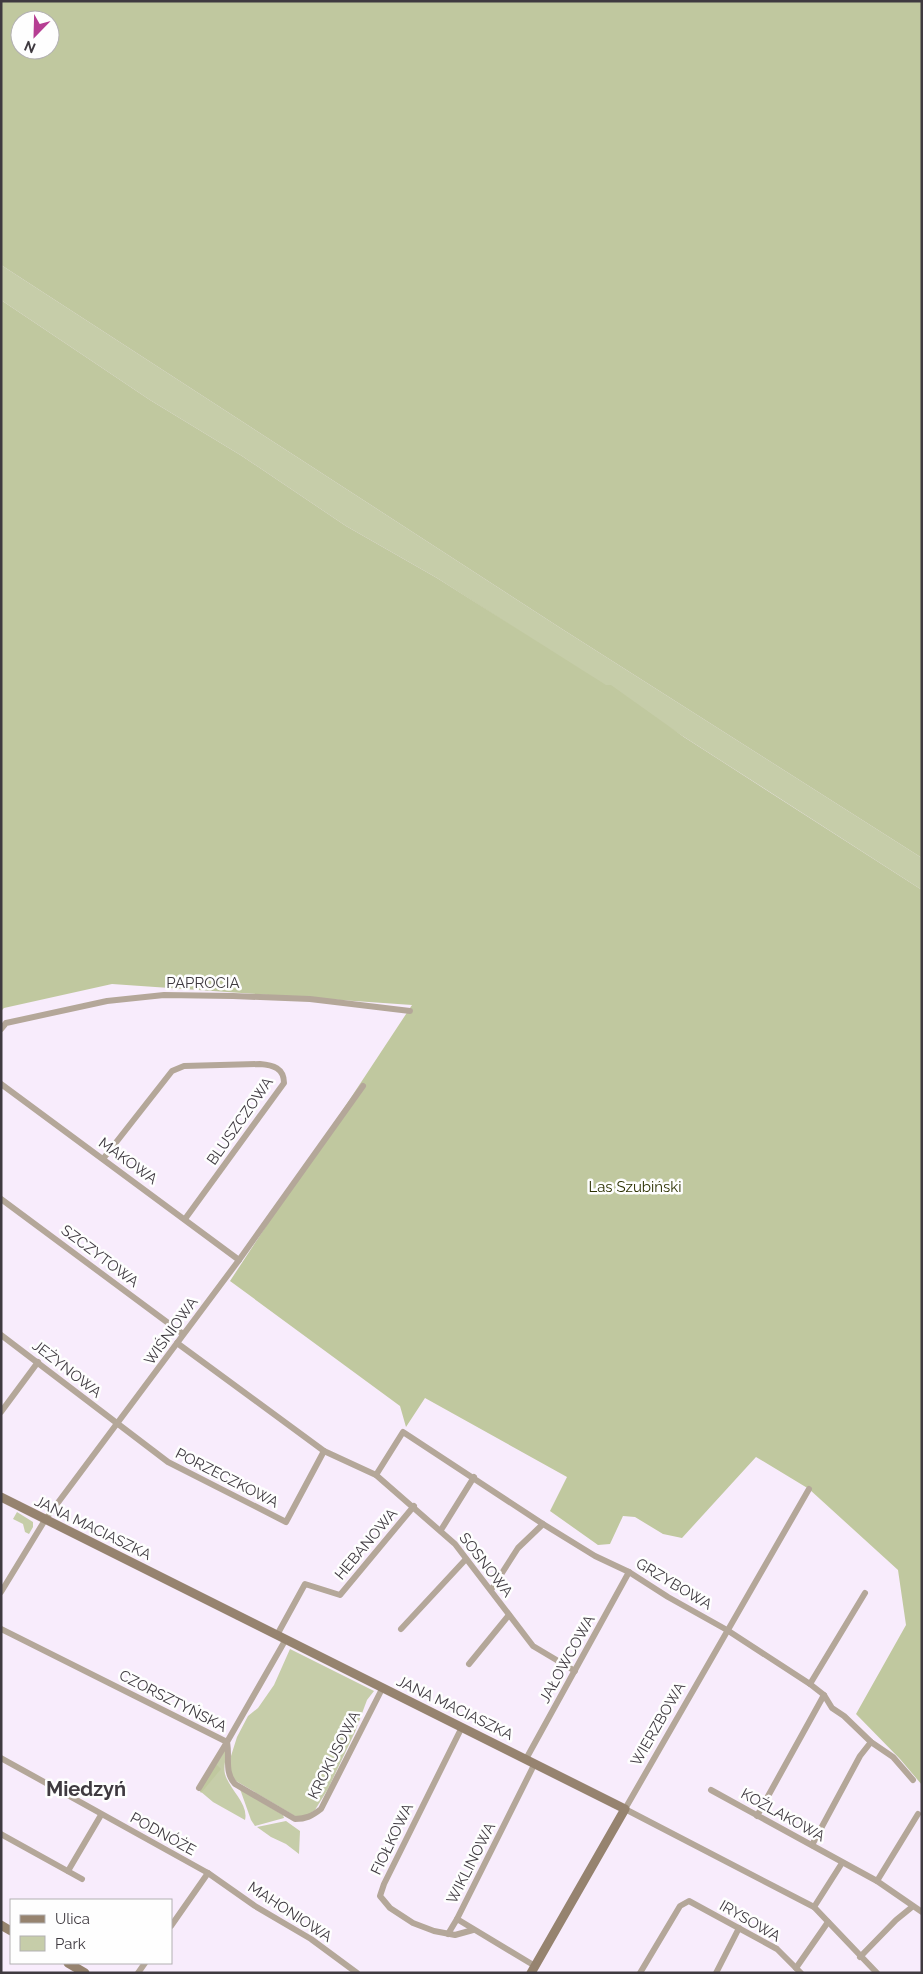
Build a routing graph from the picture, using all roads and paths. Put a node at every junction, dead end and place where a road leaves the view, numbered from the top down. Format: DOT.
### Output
graph roads {
  1 [pos="410,1011"];
  2 [pos="1,1029"];
  3 [pos="1,1084"];
  4 [pos="363,1086"];
  5 [pos="103,1159"];
  6 [pos="1,1199"];
  7 [pos="185,1219"];
  8 [pos="239,1260"];
  9 [pos="183,1334"];
  10 [pos="1,1335"];
  11 [pos="177,1344"];
  12 [pos="38,1362"];
  13 [pos="2,1410"];
  14 [pos="117,1424"];
  15 [pos="324,1451"];
  16 [pos="376,1475"];
  17 [pos="474,1477"];
  18 [pos="809,1489"];
  19 [pos="1,1497"];
  20 [pos="414,1506"];
  21 [pos="46,1520"];
  22 [pos="543,1524"];
  23 [pos="441,1530"];
  24 [pos="466,1559"];
  25 [pos="629,1572"];
  26 [pos="2,1588"];
  27 [pos="491,1590"];
  28 [pos="865,1593"];
  29 [pos="508,1615"];
  30 [pos="1,1629"];
  31 [pos="401,1629"];
  32 [pos="727,1630"];
  33 [pos="277,1635"];
  34 [pos="286,1640"];
  35 [pos="469,1664"];
  36 [pos="576,1671"];
  37 [pos="810,1684"];
  38 [pos="383,1687"];
  39 [pos="824,1695"];
  40 [pos="462,1726"];
  41 [pos="227,1742"];
  42 [pos="871,1742"];
  43 [pos="1,1758"];
  44 [pos="530,1761"];
  45 [pos="913,1780"];
  46 [pos="199,1788"];
  47 [pos="711,1790"];
  48 [pos="625,1809"];
  49 [pos="918,1814"];
  50 [pos="101,1815"];
  51 [pos="758,1816"];
  52 [pos="1,1834"];
  53 [pos="812,1845"];
  54 [pos="842,1863"];
  55 [pos="68,1871"];
  56 [pos="208,1874"];
  57 [pos="82,1879"];
  58 [pos="877,1881"];
  59 [pos="912,1906"];
  60 [pos="814,1907"];
  61 [pos="922,1912"];
  62 [pos="457,1919"];
  63 [pos="828,1922"];
  64 [pos="172,1925"];
  65 [pos="739,1928"];
  66 [pos="473,1930"];
  67 [pos="448,1934"];
  68 [pos="860,1957"];
  69 [pos="70,1964"];
  70 [pos="533,1969"];
  71 [pos="798,1970"];
  72 [pos="86,1973"];
  73 [pos="357,1973"];
  74 [pos="640,1973"];
  75 [pos="716,1973"];
  76 [pos="877,1973"];
  1 -- 2 [label="street, PAPROCIA"];
  3 -- 5 [label="street, MAKOWA"];
  4 -- 8 [label="street, WIŚNIOWA"];
  5 -- 7 [label="street, MAKOWA"];
  5 -- 7 [label="street, BLUSZCZOWA"];
  6 -- 9 [label="street, SZCZYTOWA"];
  7 -- 8 [label="street, MAKOWA"];
  8 -- 9 [label="street, WIŚNIOWA"];
  9 -- 11 [label="street, WIŚNIOWA"];
  10 -- 12 [label="street, JEŻYNOWA"];
  11 -- 14 [label="street, WIŚNIOWA"];
  11 -- 15 [label="street"];
  12 -- 13 [label="street"];
  12 -- 14 [label="street, JEŻYNOWA"];
  14 -- 15 [label="street, PORZECZKOWA"];
  14 -- 21 [label="street, WIŚNIOWA"];
  15 -- 16 [label="street"];
  16 -- 17 [label="street, GRZYBOWA"];
  16 -- 20 [label="street, SOSNOWA"];
  17 -- 22 [label="street, GRZYBOWA"];
  17 -- 23 [label="street"];
  18 -- 32 [label="street, WIERZBOWA"];
  19 -- 21 [label="street, JANA MACIASZKA"];
  20 -- 23 [label="street, SOSNOWA"];
  20 -- 33 [label="street, HEBANOWA"];
  21 -- 26 [label="street, WIŚNIOWA"];
  21 -- 33 [label="street, JANA MACIASZKA"];
  22 -- 25 [label="street, GRZYBOWA"];
  22 -- 27 [label="street"];
  23 -- 24 [label="street, SOSNOWA"];
  24 -- 27 [label="street, SOSNOWA"];
  24 -- 31 [label="street"];
  25 -- 32 [label="street, GRZYBOWA"];
  25 -- 36 [label="street, JAŁOWCOWA"];
  27 -- 29 [label="street, SOSNOWA"];
  28 -- 37 [label="street"];
  29 -- 35 [label="street"];
  29 -- 36 [label="street, SOSNOWA"];
  30 -- 41 [label="street, CZORSZTYŃSKA"];
  32 -- 37 [label="street, GRZYBOWA"];
  32 -- 48 [label="street, WIERZBOWA"];
  33 -- 34 [label="street, JANA MACIASZKA"];
  34 -- 38 [label="street, JANA MACIASZKA"];
  34 -- 41 [label="street, CZORSZTYŃSKA"];
  36 -- 44 [label="street, JAŁOWCOWA"];
  37 -- 39 [label="street, GRZYBOWA"];
  38 -- 40 [label="street, JANA MACIASZKA"];
  38 -- 41 [label="street, KROKUSOWA"];
  39 -- 42 [label="street, GRZYBOWA"];
  39 -- 51 [label="street"];
  40 -- 44 [label="street, JANA MACIASZKA"];
  40 -- 67 [label="street, FIOŁKOWA"];
  41 -- 46 [label="street"];
  42 -- 45 [label="street, GRZYBOWA"];
  42 -- 53 [label="street"];
  43 -- 50 [label="street, PODNÓŻE"];
  44 -- 48 [label="street, JANA MACIASZKA"];
  44 -- 62 [label="street, WIKLINOWA"];
  47 -- 51 [label="street, KOŹLAKOWA"];
  48 -- 60 [label="street, JANA MACIASZKA"];
  48 -- 70 [label="street, WIERZBOWA"];
  49 -- 58 [label="street"];
  50 -- 55 [label="street"];
  50 -- 56 [label="street, PODNÓŻE"];
  51 -- 53 [label="street, KOŹLAKOWA"];
  52 -- 55 [label="street"];
  53 -- 54 [label="street, KOŹLAKOWA"];
  54 -- 58 [label="street, KOŹLAKOWA"];
  54 -- 60 [label="street"];
  55 -- 57 [label="street"];
  56 -- 64 [label="street"];
  56 -- 73 [label="street, MAHONIOWA"];
  58 -- 59 [label="street, KOŹLAKOWA"];
  59 -- 61 [label="street, KOŹLAKOWA"];
  59 -- 68 [label="street"];
  60 -- 63 [label="street, JANA MACIASZKA"];
  62 -- 66 [label="street, WIKLINOWA"];
  62 -- 67 [label="street"];
  63 -- 68 [label="street, JANA MACIASZKA"];
  63 -- 71 [label="street, IRYSOWA"];
  65 -- 71 [label="street, IRYSOWA"];
  65 -- 74 [label="street, IRYSOWA"];
  65 -- 75 [label="street"];
  66 -- 67 [label="street, FIOŁKOWA"];
  66 -- 70 [label="street, WIKLINOWA"];
  68 -- 76 [label="street, JANA MACIASZKA"];
  69 -- 72 [label="street"];
}
